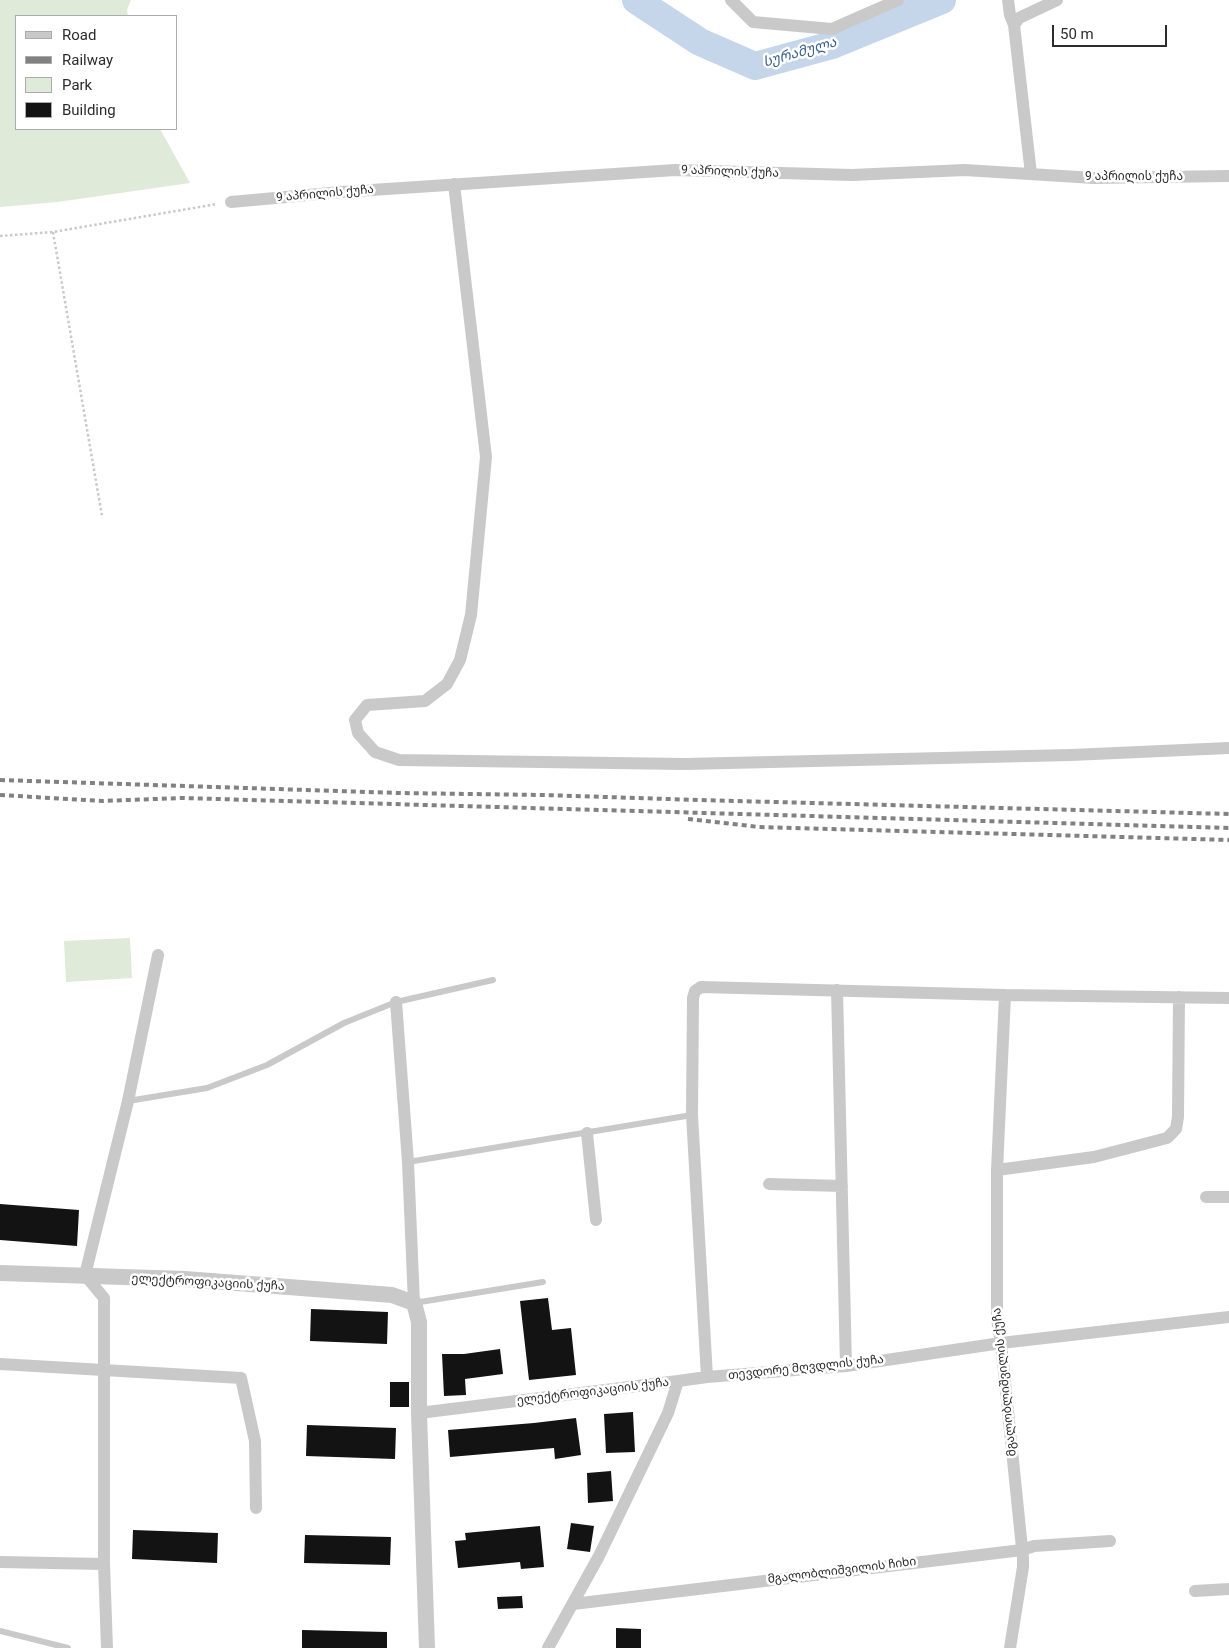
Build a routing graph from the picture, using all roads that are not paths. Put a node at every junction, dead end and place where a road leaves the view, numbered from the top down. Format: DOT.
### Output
graph roads {
  1 [pos="731,0"];
  2 [pos="898,0"];
  3 [pos="1008,0"];
  4 [pos="1057,0"];
  5 [pos="1012,20"];
  6 [pos="1031,174"];
  7 [pos="1229,176"];
  8 [pos="454,184"];
  9 [pos="231,202"];
  10 [pos="1229,748"];
  11 [pos="158,956"];
  12 [pos="493,980"];
  13 [pos="837,990"];
  14 [pos="1005,995"];
  15 [pos="1179,997"];
  16 [pos="1229,998"];
  17 [pos="396,1002"];
  18 [pos="128,1101"];
  19 [pos="692,1115"];
  20 [pos="587,1133"];
  21 [pos="408,1162"];
  22 [pos="997,1170"];
  23 [pos="769,1184"];
  24 [pos="842,1186"];
  25 [pos="1206,1197"];
  26 [pos="1229,1197"];
  27 [pos="596,1220"];
  28 [pos="0,1273"];
  29 [pos="85,1275"];
  30 [pos="543,1282"];
  31 [pos="414,1303"];
  32 [pos="1229,1317"];
  33 [pos="1001,1343"];
  34 [pos="0,1364"];
  35 [pos="846,1366"];
  36 [pos="105,1370"];
  37 [pos="707,1377"];
  38 [pos="678,1381"];
  39 [pos="419,1413"];
  40 [pos="256,1508"];
  41 [pos="1110,1542"];
  42 [pos="1022,1550"];
  43 [pos="0,1562"];
  44 [pos="104,1564"];
  45 [pos="1229,1589"];
  46 [pos="1195,1591"];
  47 [pos="573,1604"];
  48 [pos="0,1631"];
  49 [pos="68,1648"];
  50 [pos="107,1648"];
  51 [pos="426,1648"];
  52 [pos="548,1648"];
  53 [pos="1010,1648"];
  1 -- 2 [label="street"];
  3 -- 5 [label="street"];
  4 -- 5 [label="street"];
  5 -- 6 [label="street"];
  6 -- 7 [label="street, 9 აპრილის ქუჩა"];
  6 -- 8 [label="street, 9 აპრილის ქუჩა"];
  8 -- 9 [label="street, 9 აპრილის ქუჩა"];
  8 -- 10 [label="street"];
  11 -- 18 [label="street"];
  12 -- 17 [label="lane"];
  13 -- 14 [label="street"];
  13 -- 19 [label="street"];
  13 -- 24 [label="street"];
  14 -- 15 [label="street"];
  14 -- 22 [label="street, მგალობლიშვილის ქუჩა"];
  15 -- 16 [label="street"];
  15 -- 22 [label="street"];
  17 -- 18 [label="lane"];
  17 -- 21 [label="street"];
  18 -- 29 [label="street"];
  19 -- 20 [label="lane"];
  19 -- 37 [label="street"];
  20 -- 21 [label="lane"];
  20 -- 27 [label="street"];
  21 -- 31 [label="street"];
  22 -- 33 [label="street, მგალობლიშვილის ქუჩა"];
  23 -- 24 [label="street"];
  24 -- 35 [label="street"];
  25 -- 26 [label="street"];
  28 -- 29 [label="street, ელექტროფიკაციის ქუჩა"];
  29 -- 31 [label="street, ელექტროფიკაციის ქუჩა"];
  29 -- 36 [label="street"];
  30 -- 31 [label="lane"];
  31 -- 39 [label="street"];
  32 -- 33 [label="street, თევდორე მღვდლის ქუჩა"];
  33 -- 35 [label="street, თევდორე მღვდლის ქუჩა"];
  33 -- 42 [label="street, მგალობლიშვილის ქუჩა"];
  34 -- 36 [label="street"];
  35 -- 37 [label="street, თევდორე მღვდლის ქუჩა"];
  36 -- 40 [label="street"];
  36 -- 44 [label="street"];
  37 -- 38 [label="street, თევდორე მღვდლის ქუჩა"];
  38 -- 39 [label="street, ელექტროფიკაციის ქუჩა"];
  38 -- 47 [label="street"];
  39 -- 51 [label="street"];
  41 -- 42 [label="street, მგალობლიშვილის ჩიხი"];
  42 -- 47 [label="street, მგალობლიშვილის ჩიხი"];
  42 -- 53 [label="street, მგალობლიშვილის ქუჩა"];
  43 -- 44 [label="street"];
  44 -- 50 [label="street"];
  45 -- 46 [label="street"];
  47 -- 52 [label="street"];
  48 -- 49 [label="lane"];
}
